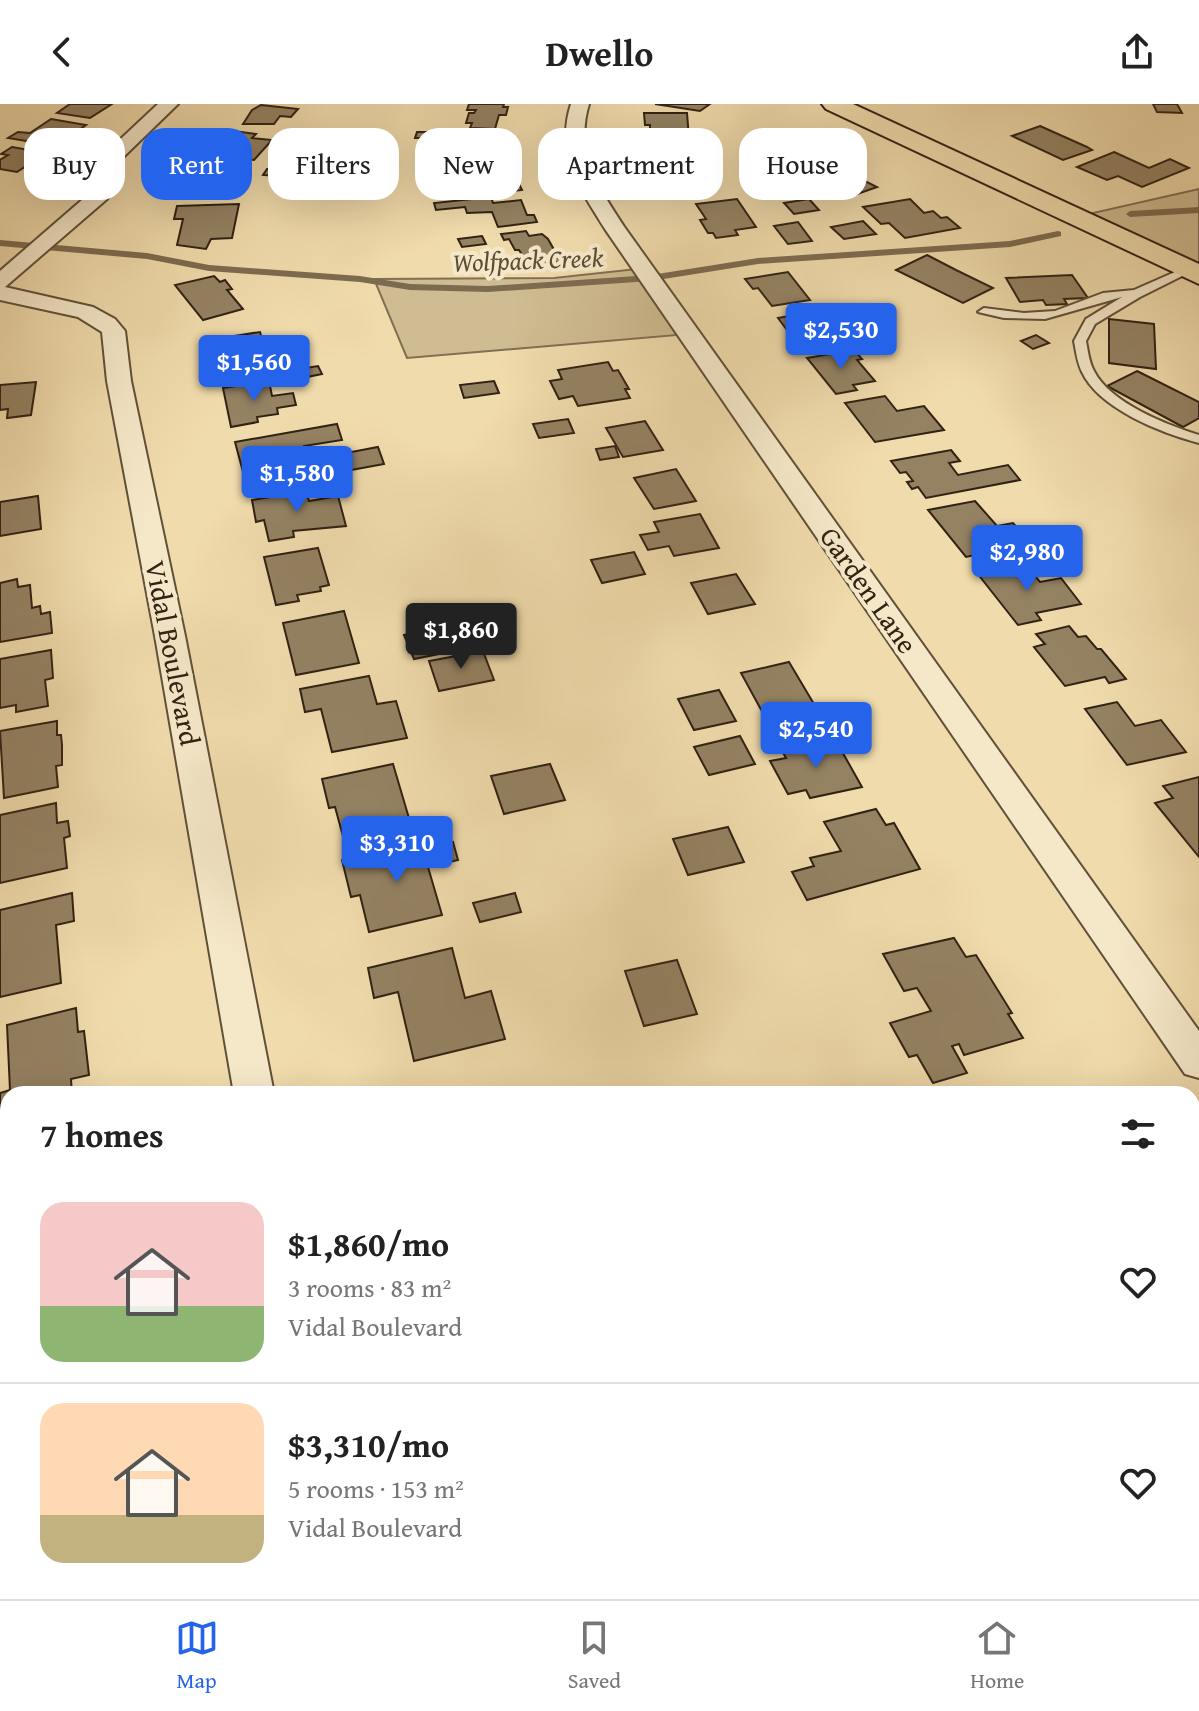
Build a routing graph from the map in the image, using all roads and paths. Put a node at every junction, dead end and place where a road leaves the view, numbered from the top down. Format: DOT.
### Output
graph roads {
  1 [pos="169,104"];
  2 [pos="580,104"];
  3 [pos="834,104"];
  4 [pos="1194,272"];
  5 [pos="0,282"];
  6 [pos="0,293"];
  7 [pos="1136,294"];
  8 [pos="984,312"];
  9 [pos="1199,439"];
  10 [pos="1199,1062"];
  11 [pos="253,1086"];
  1 -- 5 [label="street"];
  2 -- 10 [label="street, Garden Lane"];
  3 -- 4 [label="highway"];
  4 -- 7 [label="lane"];
  6 -- 11 [label="street, Vidal Boulevard"];
  7 -- 8 [label="lane"];
  7 -- 9 [label="lane"];
}
